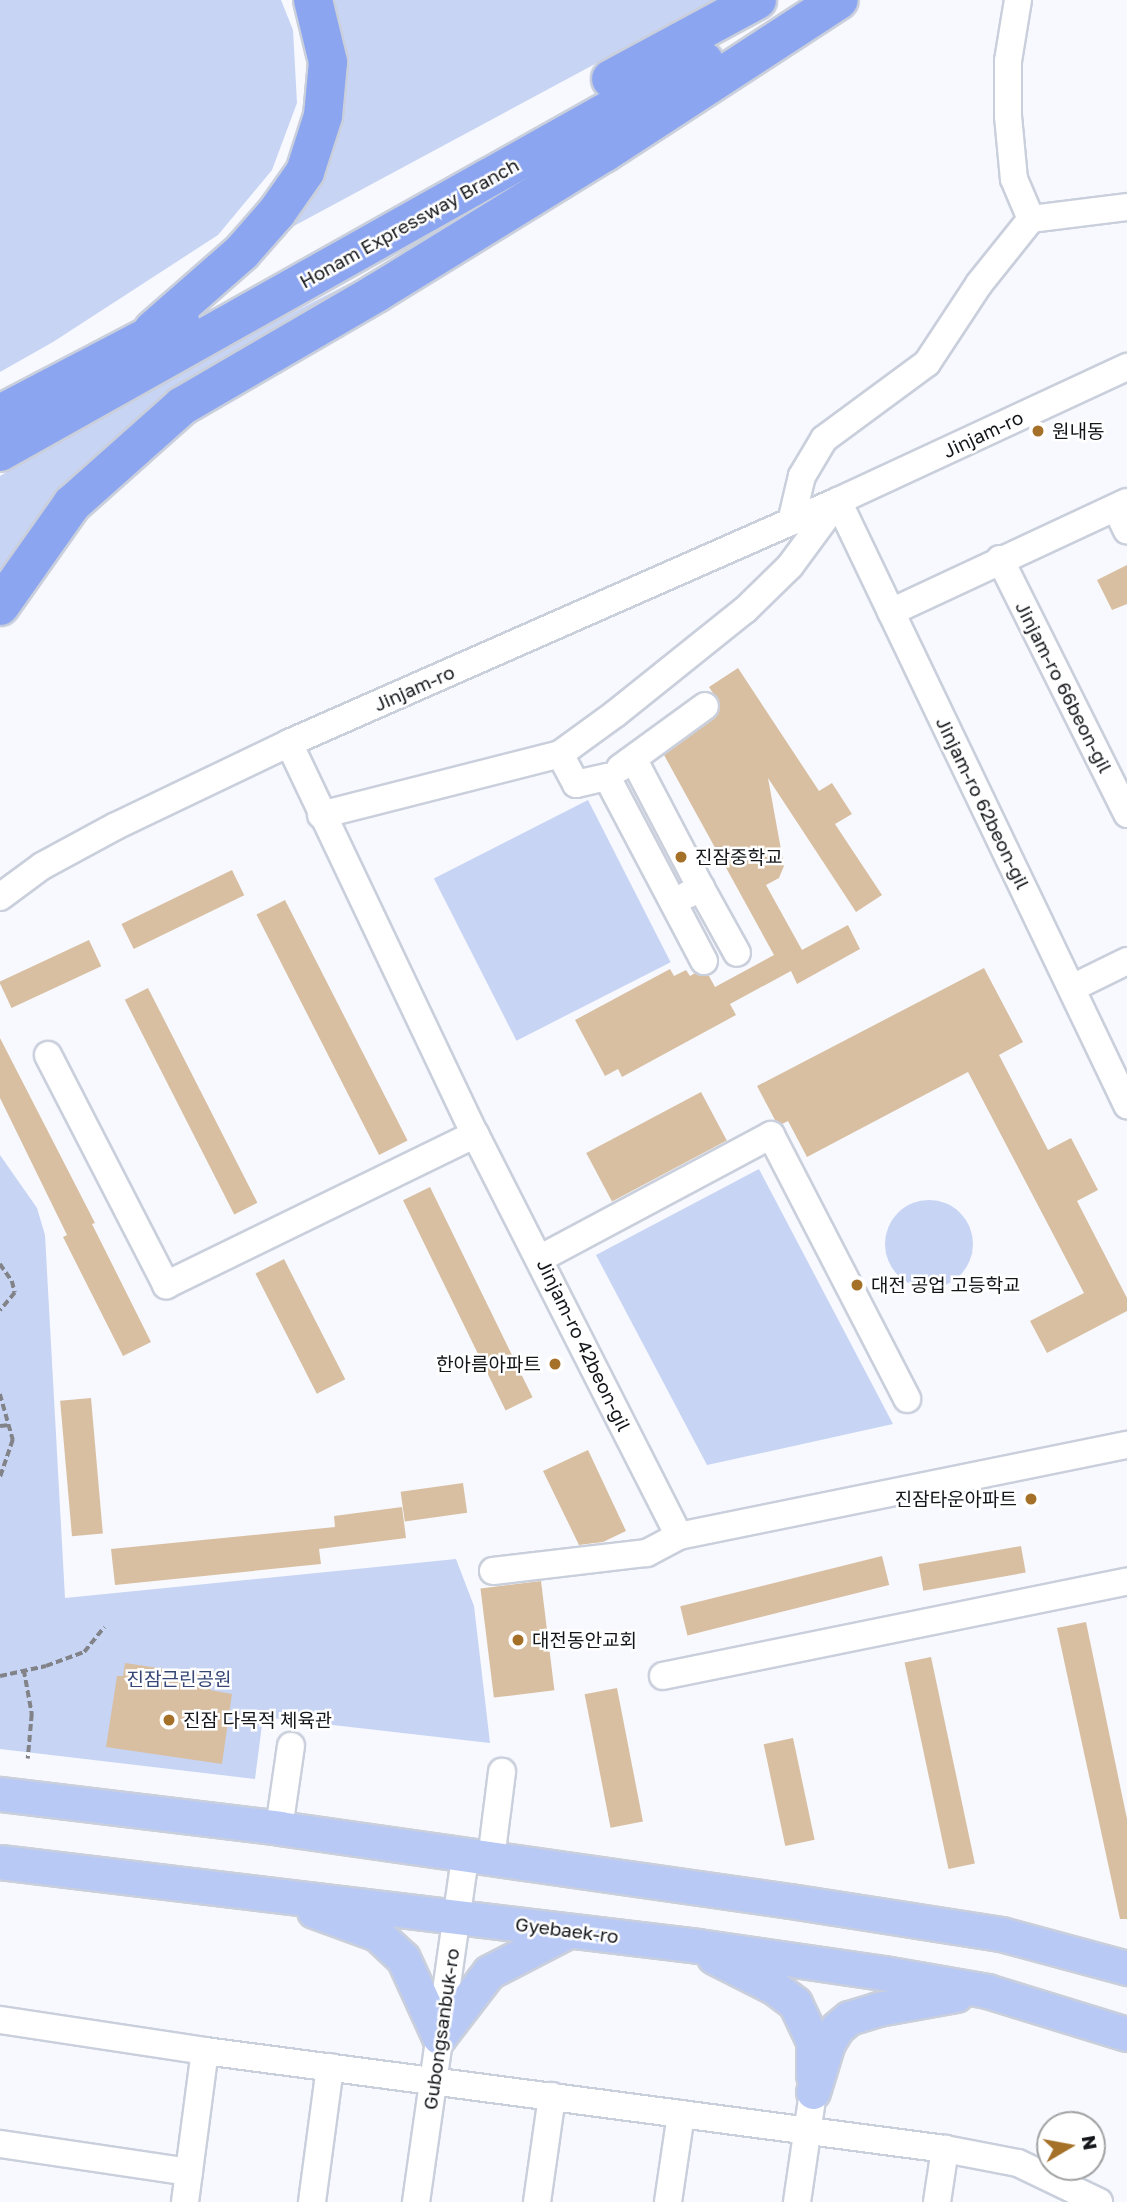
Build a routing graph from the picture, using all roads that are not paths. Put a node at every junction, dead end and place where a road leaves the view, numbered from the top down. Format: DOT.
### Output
graph roads {
  1 [pos="313,0"];
  2 [pos="757,0"];
  3 [pos="821,0"];
  4 [pos="839,0"];
  5 [pos="1018,0"];
  6 [pos="1127,207"];
  7 [pos="1031,219"];
  8 [pos="136,345"];
  9 [pos="1127,367"];
  10 [pos="0,414"];
  11 [pos="0,452"];
  12 [pos="838,501"];
  13 [pos="1123,514"];
  14 [pos="791,522"];
  15 [pos="1000,559"];
  16 [pos="0,606"];
  17 [pos="891,612"];
  18 [pos="705,706"];
  19 [pos="289,743"];
  20 [pos="560,754"];
  21 [pos="634,760"];
  22 [pos="607,777"];
  23 [pos="1127,814"];
  24 [pos="321,815"];
  25 [pos="701,888"];
  26 [pos="0,897"];
  27 [pos="674,903"];
  28 [pos="737,953"];
  29 [pos="704,961"];
  30 [pos="1127,961"];
  31 [pos="1072,988"];
  32 [pos="47,1055"];
  33 [pos="1127,1105"];
  34 [pos="475,1134"];
  35 [pos="541,1258"];
  36 [pos="907,1399"];
  37 [pos="1127,1445"];
  38 [pos="679,1536"];
  39 [pos="493,1571"];
  40 [pos="1127,1582"];
  41 [pos="663,1676"];
  42 [pos="290,1746"];
  43 [pos="502,1772"];
  44 [pos="0,1794"];
  45 [pos="279,1828"];
  46 [pos="478,1857"];
  47 [pos="1,1862"];
  48 [pos="281,1894"];
  49 [pos="457,1917"];
  50 [pos="568,1931"];
  51 [pos="698,1946"];
  52 [pos="1127,1968"];
  53 [pos="987,1991"];
  54 [pos="0,2020"];
  55 [pos="1127,2034"];
  56 [pos="439,2036"];
  57 [pos="205,2051"];
  58 [pos="330,2067"];
  59 [pos="433,2081"];
  60 [pos="814,2091"];
  61 [pos="552,2096"];
  62 [pos="681,2114"];
  63 [pos="808,2129"];
  64 [pos="0,2144"];
  65 [pos="945,2149"];
  66 [pos="189,2172"];
  67 [pos="1062,2193"];
  68 [pos="185,2202"];
  69 [pos="312,2202"];
  70 [pos="416,2202"];
  71 [pos="537,2202"];
  72 [pos="668,2202"];
  73 [pos="797,2202"];
  74 [pos="937,2202"];
  75 [pos="1099,2202"];
  1 -- 8 [label="highway"];
  2 -- 8 [label="highway, Honam Expressway Branch"];
  3 -- 11 [label="highway, Honam Expressway Branch"];
  4 -- 16 [label="highway"];
  5 -- 7 [label="street"];
  6 -- 7 [label="street"];
  7 -- 14 [label="street"];
  8 -- 10 [label="highway, Honam Expressway Branch"];
  9 -- 12 [label="street, Jinjam-ro"];
  12 -- 14 [label="street, Jinjam-ro"];
  12 -- 17 [label="street, Jinjam-ro 62beon-gil"];
  12 -- 20 [label="street, Jinjam-ro"];
  13 -- 15 [label="street"];
  14 -- 19 [label="street, Jinjam-ro"];
  15 -- 17 [label="street"];
  15 -- 23 [label="street, Jinjam-ro 66beon-gil"];
  17 -- 31 [label="street, Jinjam-ro 62beon-gil"];
  18 -- 21 [label="street"];
  19 -- 24 [label="street, Jinjam-ro 42beon-gil"];
  19 -- 26 [label="street, Jinjam-ro"];
  20 -- 22 [label="street"];
  20 -- 24 [label="street, Jinjam-ro"];
  21 -- 22 [label="street"];
  21 -- 25 [label="street"];
  22 -- 27 [label="street"];
  24 -- 34 [label="street, Jinjam-ro 42beon-gil"];
  25 -- 27 [label="street"];
  25 -- 28 [label="street"];
  27 -- 29 [label="street"];
  30 -- 31 [label="street"];
  31 -- 33 [label="street, Jinjam-ro 62beon-gil"];
  32 -- 34 [label="street"];
  34 -- 35 [label="street, Jinjam-ro 42beon-gil"];
  35 -- 36 [label="street"];
  35 -- 38 [label="street, Jinjam-ro 42beon-gil"];
  37 -- 38 [label="street"];
  38 -- 39 [label="street"];
  40 -- 41 [label="street"];
  42 -- 45 [label="street"];
  43 -- 46 [label="street, Gubongsanbuk-ro"];
  44 -- 45 [label="main road"];
  45 -- 46 [label="main road"];
  46 -- 49 [label="street, Gubongsanbuk-ro"];
  46 -- 52 [label="main road"];
  47 -- 48 [label="main road, Gyebaek-ro"];
  48 -- 49 [label="main road, Gyebaek-ro"];
  48 -- 56 [label="main road"];
  49 -- 50 [label="main road, Gyebaek-ro"];
  49 -- 56 [label="street, Gubongsanbuk-ro"];
  50 -- 51 [label="main road, Gyebaek-ro"];
  50 -- 56 [label="main road"];
  51 -- 53 [label="main road, Gyebaek-ro"];
  51 -- 60 [label="main road"];
  53 -- 55 [label="main road, Gyebaek-ro"];
  53 -- 60 [label="main road"];
  54 -- 57 [label="street"];
  56 -- 59 [label="street, Gubongsanbuk-ro"];
  57 -- 58 [label="street"];
  57 -- 66 [label="street"];
  58 -- 59 [label="street"];
  58 -- 69 [label="street"];
  59 -- 61 [label="street"];
  59 -- 70 [label="street, Gubongsanbuk-ro"];
  60 -- 63 [label="street"];
  61 -- 62 [label="street"];
  61 -- 71 [label="street"];
  62 -- 63 [label="street"];
  62 -- 72 [label="street"];
  63 -- 65 [label="street"];
  63 -- 73 [label="street"];
  64 -- 66 [label="street"];
  65 -- 67 [label="street"];
  65 -- 74 [label="street"];
  66 -- 68 [label="street"];
  67 -- 75 [label="street"];
}
